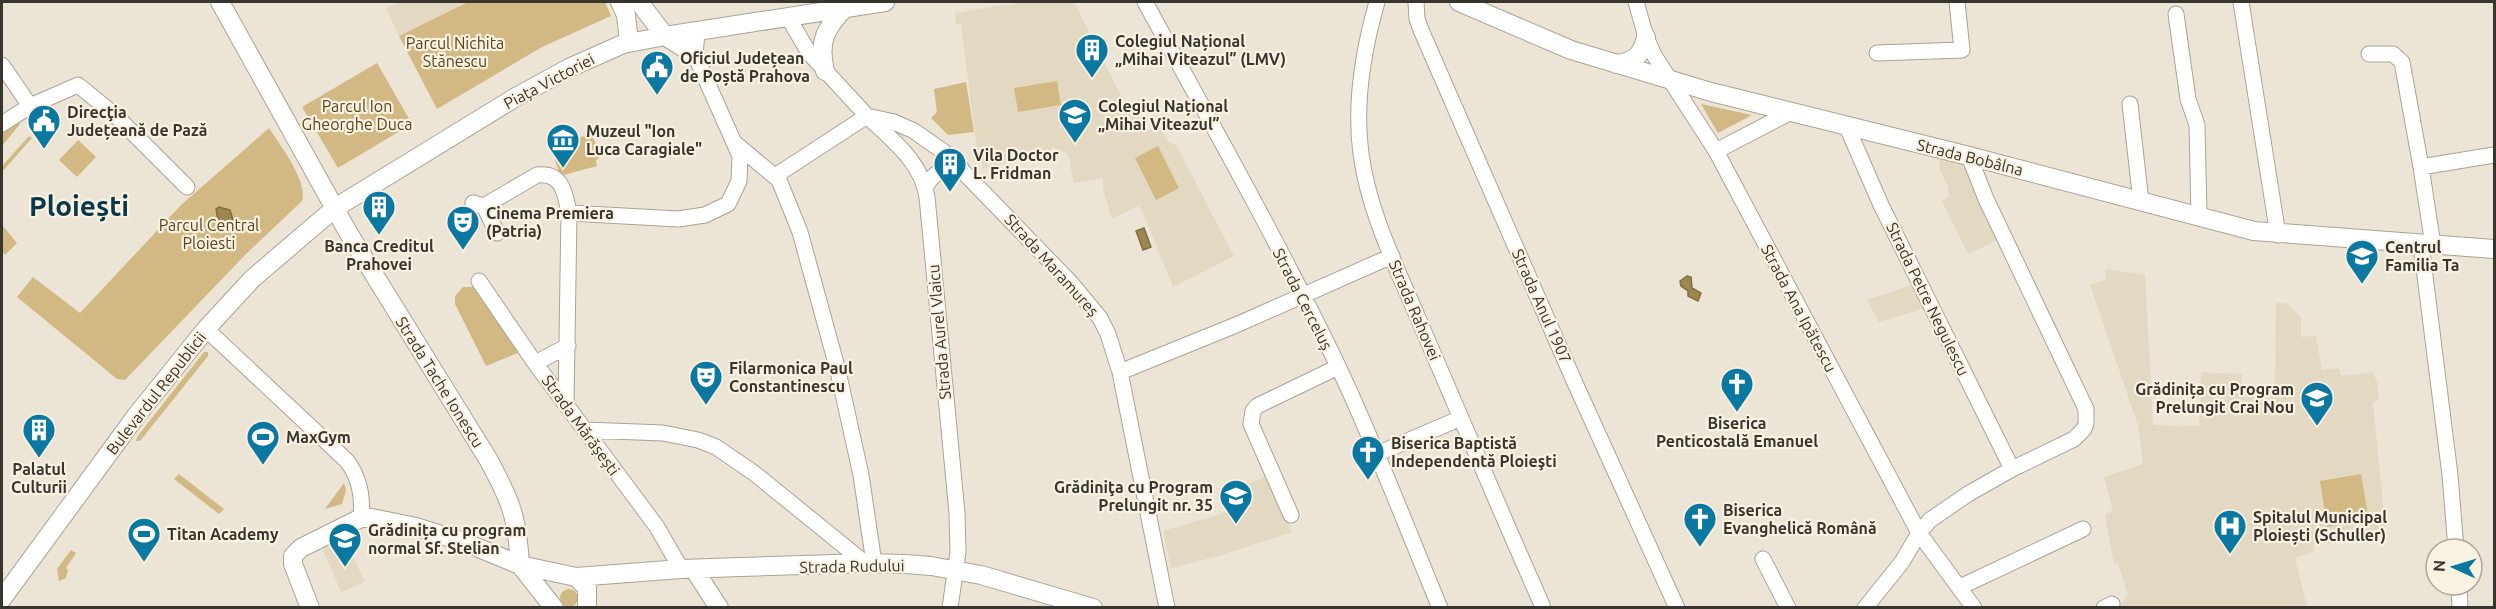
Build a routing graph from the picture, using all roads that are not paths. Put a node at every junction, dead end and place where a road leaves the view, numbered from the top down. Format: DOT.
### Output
graph roads {
  1 [pos="220,2"];
  2 [pos="620,2"];
  3 [pos="639,2"];
  4 [pos="885,2"];
  5 [pos="1145,2"];
  6 [pos="1377,2"];
  7 [pos="1416,2"];
  8 [pos="1459,2"];
  9 [pos="1636,2"];
  10 [pos="1957,2"];
  11 [pos="2241,2"];
  12 [pos="846,7"];
  13 [pos="2176,14"];
  14 [pos="788,17"];
  15 [pos="697,32"];
  16 [pos="665,36"];
  17 [pos="1646,37"];
  18 [pos="629,42"];
  19 [pos="1877,53"];
  20 [pos="2369,54"];
  21 [pos="695,55"];
  22 [pos="1616,64"];
  23 [pos="2,65"];
  24 [pos="825,71"];
  25 [pos="1670,80"];
  26 [pos="2130,104"];
  27 [pos="30,106"];
  28 [pos="1789,113"];
  29 [pos="867,116"];
  30 [pos="2,124"];
  31 [pos="1847,128"];
  32 [pos="736,144"];
  33 [pos="1716,151"];
  34 [pos="2494,154"];
  35 [pos="1969,156"];
  36 [pos="2421,167"];
  37 [pos="961,168"];
  38 [pos="775,176"];
  39 [pos="188,187"];
  40 [pos="925,188"];
  41 [pos="2141,202"];
  42 [pos="334,208"];
  43 [pos="569,213"];
  44 [pos="2199,217"];
  45 [pos="497,233"];
  46 [pos="2278,235"];
  47 [pos="2427,245"];
  48 [pos="2494,249"];
  49 [pos="1392,256"];
  50 [pos="479,281"];
  51 [pos="1303,296"];
  52 [pos="206,328"];
  53 [pos="568,346"];
  54 [pos="535,363"];
  55 [pos="1338,367"];
  56 [pos="1120,372"];
  57 [pos="566,404"];
  58 [pos="1461,418"];
  59 [pos="585,430"];
  60 [pos="1377,454"];
  61 [pos="2012,469"];
  62 [pos="1291,515"];
  63 [pos="361,518"];
  64 [pos="2083,529"];
  65 [pos="1919,533"];
  66 [pos="2455,537"];
  67 [pos="1763,559"];
  68 [pos="869,563"];
  69 [pos="520,565"];
  70 [pos="687,569"];
  71 [pos="955,569"];
  72 [pos="573,576"];
  73 [pos="604,576"];
  74 [pos="1960,587"];
  75 [pos="2,599"];
  76 [pos="586,603"];
  77 [pos="1542,605"];
  78 [pos="552,606"];
  79 [pos="310,608"];
  80 [pos="718,608"];
  81 [pos="950,608"];
  82 [pos="1094,608"];
  83 [pos="1167,608"];
  84 [pos="1440,608"];
  85 [pos="1677,608"];
  86 [pos="1788,608"];
  87 [pos="1865,608"];
  88 [pos="1974,608"];
  1 -- 42 [label="main road, Strada Tache Ionescu"];
  2 -- 18 [label="main road"];
  3 -- 16 [label="main road"];
  4 -- 12 [label="main road, Piața Victoriei"];
  5 -- 51 [label="street, Strada Cerceluș"];
  6 -- 49 [label="street, Strada Rahovei"];
  7 -- 85 [label="street, Strada Anul 1907"];
  8 -- 22 [label="main road, Strada Bobâlna"];
  9 -- 17 [label="street, Strada Ana Ipătescu"];
  10 -- 19 [label="street"];
  11 -- 46 [label="street"];
  12 -- 14 [label="main road, Piața Victoriei"];
  12 -- 24 [label="main road"];
  13 -- 44 [label="street"];
  14 -- 15 [label="main road, Piața Victoriei"];
  14 -- 24 [label="street"];
  15 -- 16 [label="main road, Piața Victoriei"];
  15 -- 21 [label="street"];
  16 -- 18 [label="main road, Piața Victoriei"];
  16 -- 21 [label="main road"];
  17 -- 22 [label="main road"];
  17 -- 25 [label="street, Strada Ana Ipătescu"];
  18 -- 42 [label="main road, Piața Victoriei"];
  20 -- 36 [label="street"];
  21 -- 32 [label="street"];
  22 -- 25 [label="main road, Strada Bobâlna"];
  23 -- 27 [label="street"];
  24 -- 29 [label="street"];
  25 -- 28 [label="main road, Strada Bobâlna"];
  25 -- 33 [label="street, Strada Ana Ipătescu"];
  26 -- 41 [label="street"];
  27 -- 30 [label="street"];
  27 -- 39 [label="street"];
  28 -- 31 [label="main road, Strada Bobâlna"];
  28 -- 33 [label="street"];
  29 -- 37 [label="street, Strada Maramureș"];
  29 -- 38 [label="street"];
  29 -- 40 [label="street, Strada Aurel Vlaicu"];
  31 -- 35 [label="main road, Strada Bobâlna"];
  31 -- 61 [label="street, Strada Petre Negulescu"];
  32 -- 38 [label="street"];
  32 -- 43 [label="street"];
  33 -- 65 [label="street, Strada Ana Ipătescu"];
  34 -- 36 [label="street"];
  35 -- 41 [label="main road, Strada Bobâlna"];
  35 -- 61 [label="street"];
  36 -- 47 [label="street"];
  37 -- 40 [label="street"];
  37 -- 56 [label="street, Strada Maramureș"];
  38 -- 68 [label="street"];
  40 -- 71 [label="street, Strada Aurel Vlaicu"];
  41 -- 44 [label="main road, Strada Bobâlna"];
  42 -- 52 [label="main road, Bulevardul Republicii"];
  42 -- 69 [label="main road, Strada Tache Ionescu"];
  43 -- 45 [label="street"];
  43 -- 53 [label="street"];
  44 -- 46 [label="main road, Strada Bobâlna"];
  46 -- 47 [label="main road, Strada Bobâlna"];
  47 -- 48 [label="main road, Strada Bobâlna"];
  47 -- 66 [label="street"];
  49 -- 51 [label="street"];
  49 -- 58 [label="street, Strada Rahovei"];
  50 -- 54 [label="street, Strada Mărășești"];
  51 -- 55 [label="street, Strada Cerceluș"];
  51 -- 56 [label="street"];
  52 -- 63 [label="street"];
  52 -- 75 [label="main road, Bulevardul Republicii"];
  53 -- 54 [label="street"];
  53 -- 57 [label="street"];
  54 -- 57 [label="street, Strada Mărășești"];
  55 -- 60 [label="street, Strada Cerceluș"];
  55 -- 62 [label="street"];
  56 -- 83 [label="street, Strada Maramureș"];
  57 -- 59 [label="street, Strada Mărășești"];
  58 -- 60 [label="street"];
  58 -- 77 [label="street, Strada Rahovei"];
  59 -- 68 [label="street"];
  59 -- 70 [label="street, Strada Mărășești"];
  60 -- 84 [label="street, Strada Cerceluș"];
  61 -- 65 [label="street"];
  63 -- 69 [label="main road, Strada Rudului"];
  63 -- 79 [label="main road"];
  64 -- 74 [label="street"];
  65 -- 74 [label="street, Strada Ana Ipătescu"];
  65 -- 87 [label="street"];
  67 -- 86 [label="street"];
  68 -- 70 [label="main road, Strada Rudului"];
  68 -- 71 [label="main road, Strada Rudului"];
  69 -- 72 [label="main road, Strada Rudului"];
  69 -- 78 [label="main road"];
  70 -- 73 [label="main road, Strada Rudului"];
  70 -- 80 [label="main road, Strada Mărășești"];
  71 -- 81 [label="street, Strada Aurel Vlaicu"];
  71 -- 82 [label="main road, Strada Rudului"];
  72 -- 73 [label="main road, Strada Rudului"];
  72 -- 76 [label="main road"];
  72 -- 78 [label="main road"];
  73 -- 76 [label="main road"];
  74 -- 88 [label="street, Strada Ana Ipătescu"];
}
